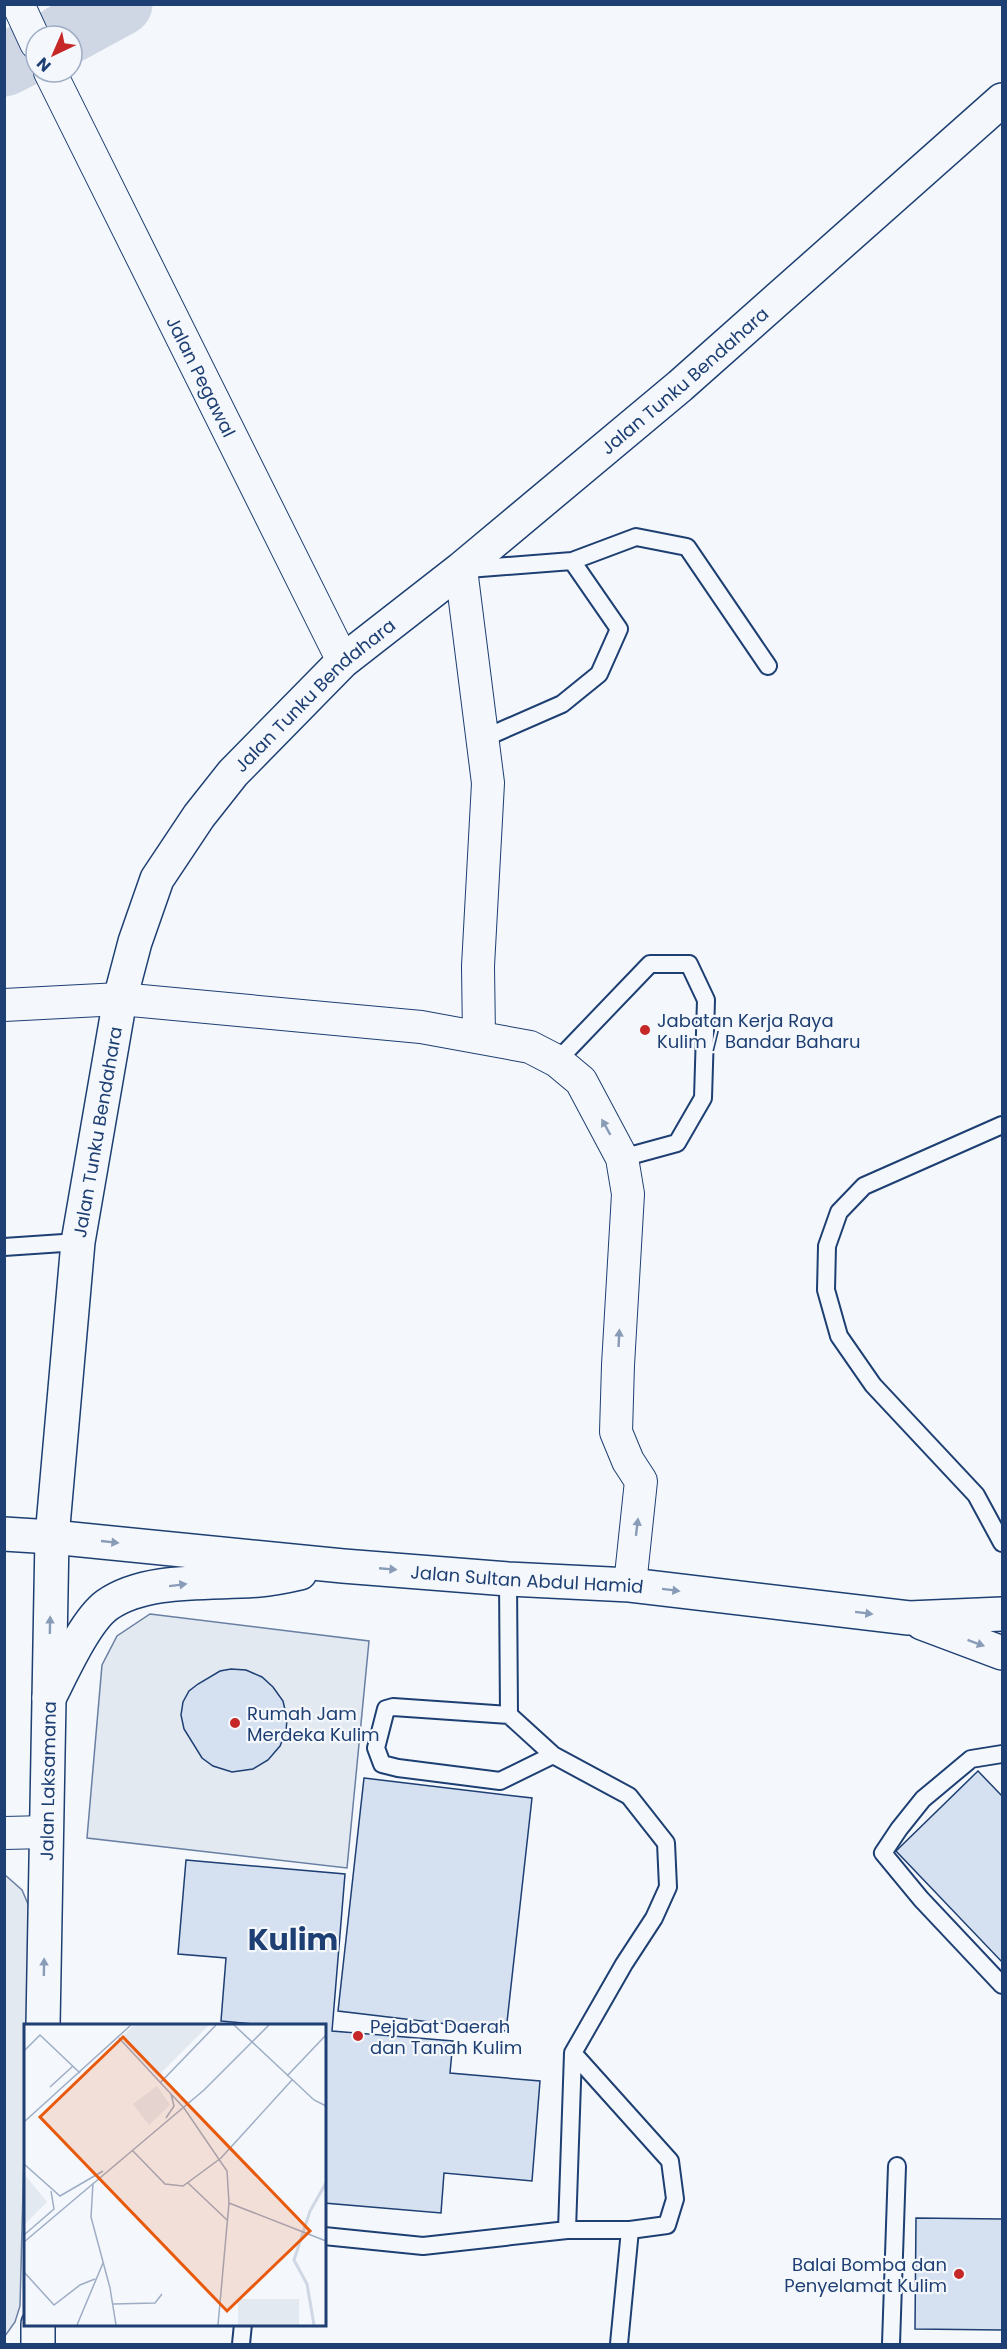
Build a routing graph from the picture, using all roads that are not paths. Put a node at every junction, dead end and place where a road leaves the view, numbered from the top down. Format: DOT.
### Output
graph roads {
  1 [pos="18,5"];
  2 [pos="27,24"];
  3 [pos="55,84"];
  4 [pos="1002,100"];
  5 [pos="572,561"];
  6 [pos="461,569"];
  7 [pos="343,661"];
  8 [pos="768,666"];
  9 [pos="482,739"];
  10 [pos="120,999"];
  11 [pos="4,1005"];
  12 [pos="479,1037"];
  13 [pos="557,1061"];
  14 [pos="1002,1125"];
  15 [pos="622,1158"];
  16 [pos="78,1242"];
  17 [pos="4,1247"];
  18 [pos="4,1534"];
  19 [pos="52,1537"];
  20 [pos="1002,1543"];
  21 [pos="343,1566"];
  22 [pos="508,1579"];
  23 [pos="630,1585"];
  24 [pos="1002,1614"];
  25 [pos="909,1618"];
  26 [pos="1002,1653"];
  27 [pos="49,1698"];
  28 [pos="509,1715"];
  29 [pos="553,1755"];
  30 [pos="1002,1755"];
  31 [pos="47,1832"];
  32 [pos="4,1833"];
  33 [pos="1002,1985"];
  34 [pos="43,2024"];
  35 [pos="573,2053"];
  36 [pos="897,2166"];
  37 [pos="567,2230"];
  38 [pos="630,2230"];
  39 [pos="326,2236"];
  40 [pos="38,2325"];
  41 [pos="243,2325"];
  42 [pos="38,2344"];
  43 [pos="241,2344"];
  44 [pos="619,2344"];
  45 [pos="891,2344"];
  1 -- 2 [label="street"];
  3 -- 7 [label="street, Jalan Pegawal"];
  4 -- 6 [label="street, Jalan Tunku Bendahara"];
  5 -- 6 [label="lane"];
  5 -- 8 [label="lane"];
  5 -- 9 [label="lane"];
  6 -- 7 [label="street, Jalan Tunku Bendahara"];
  6 -- 9 [label="street"];
  7 -- 10 [label="street, Jalan Tunku Bendahara"];
  9 -- 12 [label="street"];
  10 -- 11 [label="street"];
  10 -- 12 [label="street"];
  10 -- 16 [label="street, Jalan Tunku Bendahara"];
  12 -- 13 [label="street"];
  15 -- 13 [label="street, one-way"];
  13 -- 15 [label="lane"];
  14 -- 20 [label="lane"];
  23 -- 15 [label="street, one-way"];
  16 -- 17 [label="lane"];
  16 -- 19 [label="street, Jalan Tunku Bendahara"];
  18 -- 19 [label="street, Jalan Sultan Abdul Hamid"];
  19 -- 21 [label="street, Jalan Sultan Abdul Hamid, one-way"];
  27 -- 19 [label="street, Jalan Laksamana, one-way"];
  21 -- 22 [label="street, Jalan Sultan Abdul Hamid, one-way"];
  27 -- 21 [label="street, one-way"];
  22 -- 23 [label="street, Jalan Sultan Abdul Hamid"];
  22 -- 28 [label="lane"];
  23 -- 25 [label="street, Jalan Sultan Abdul Hamid, one-way"];
  24 -- 25 [label="street, Jalan Sultan Abdul Hamid"];
  25 -- 26 [label="street, one-way"];
  27 -- 31 [label="street, Jalan Laksamana"];
  28 -- 29 [label="lane"];
  28 -- 29 [label="lane"];
  29 -- 35 [label="lane"];
  30 -- 33 [label="lane"];
  31 -- 32 [label="street"];
  34 -- 31 [label="street, Jalan Laksamana, one-way"];
  35 -- 37 [label="lane"];
  35 -- 38 [label="lane"];
  36 -- 45 [label="lane"];
  37 -- 38 [label="lane"];
  37 -- 39 [label="lane"];
  38 -- 44 [label="lane"];
  40 -- 42 [label="street"];
  41 -- 43 [label="lane"];
}
